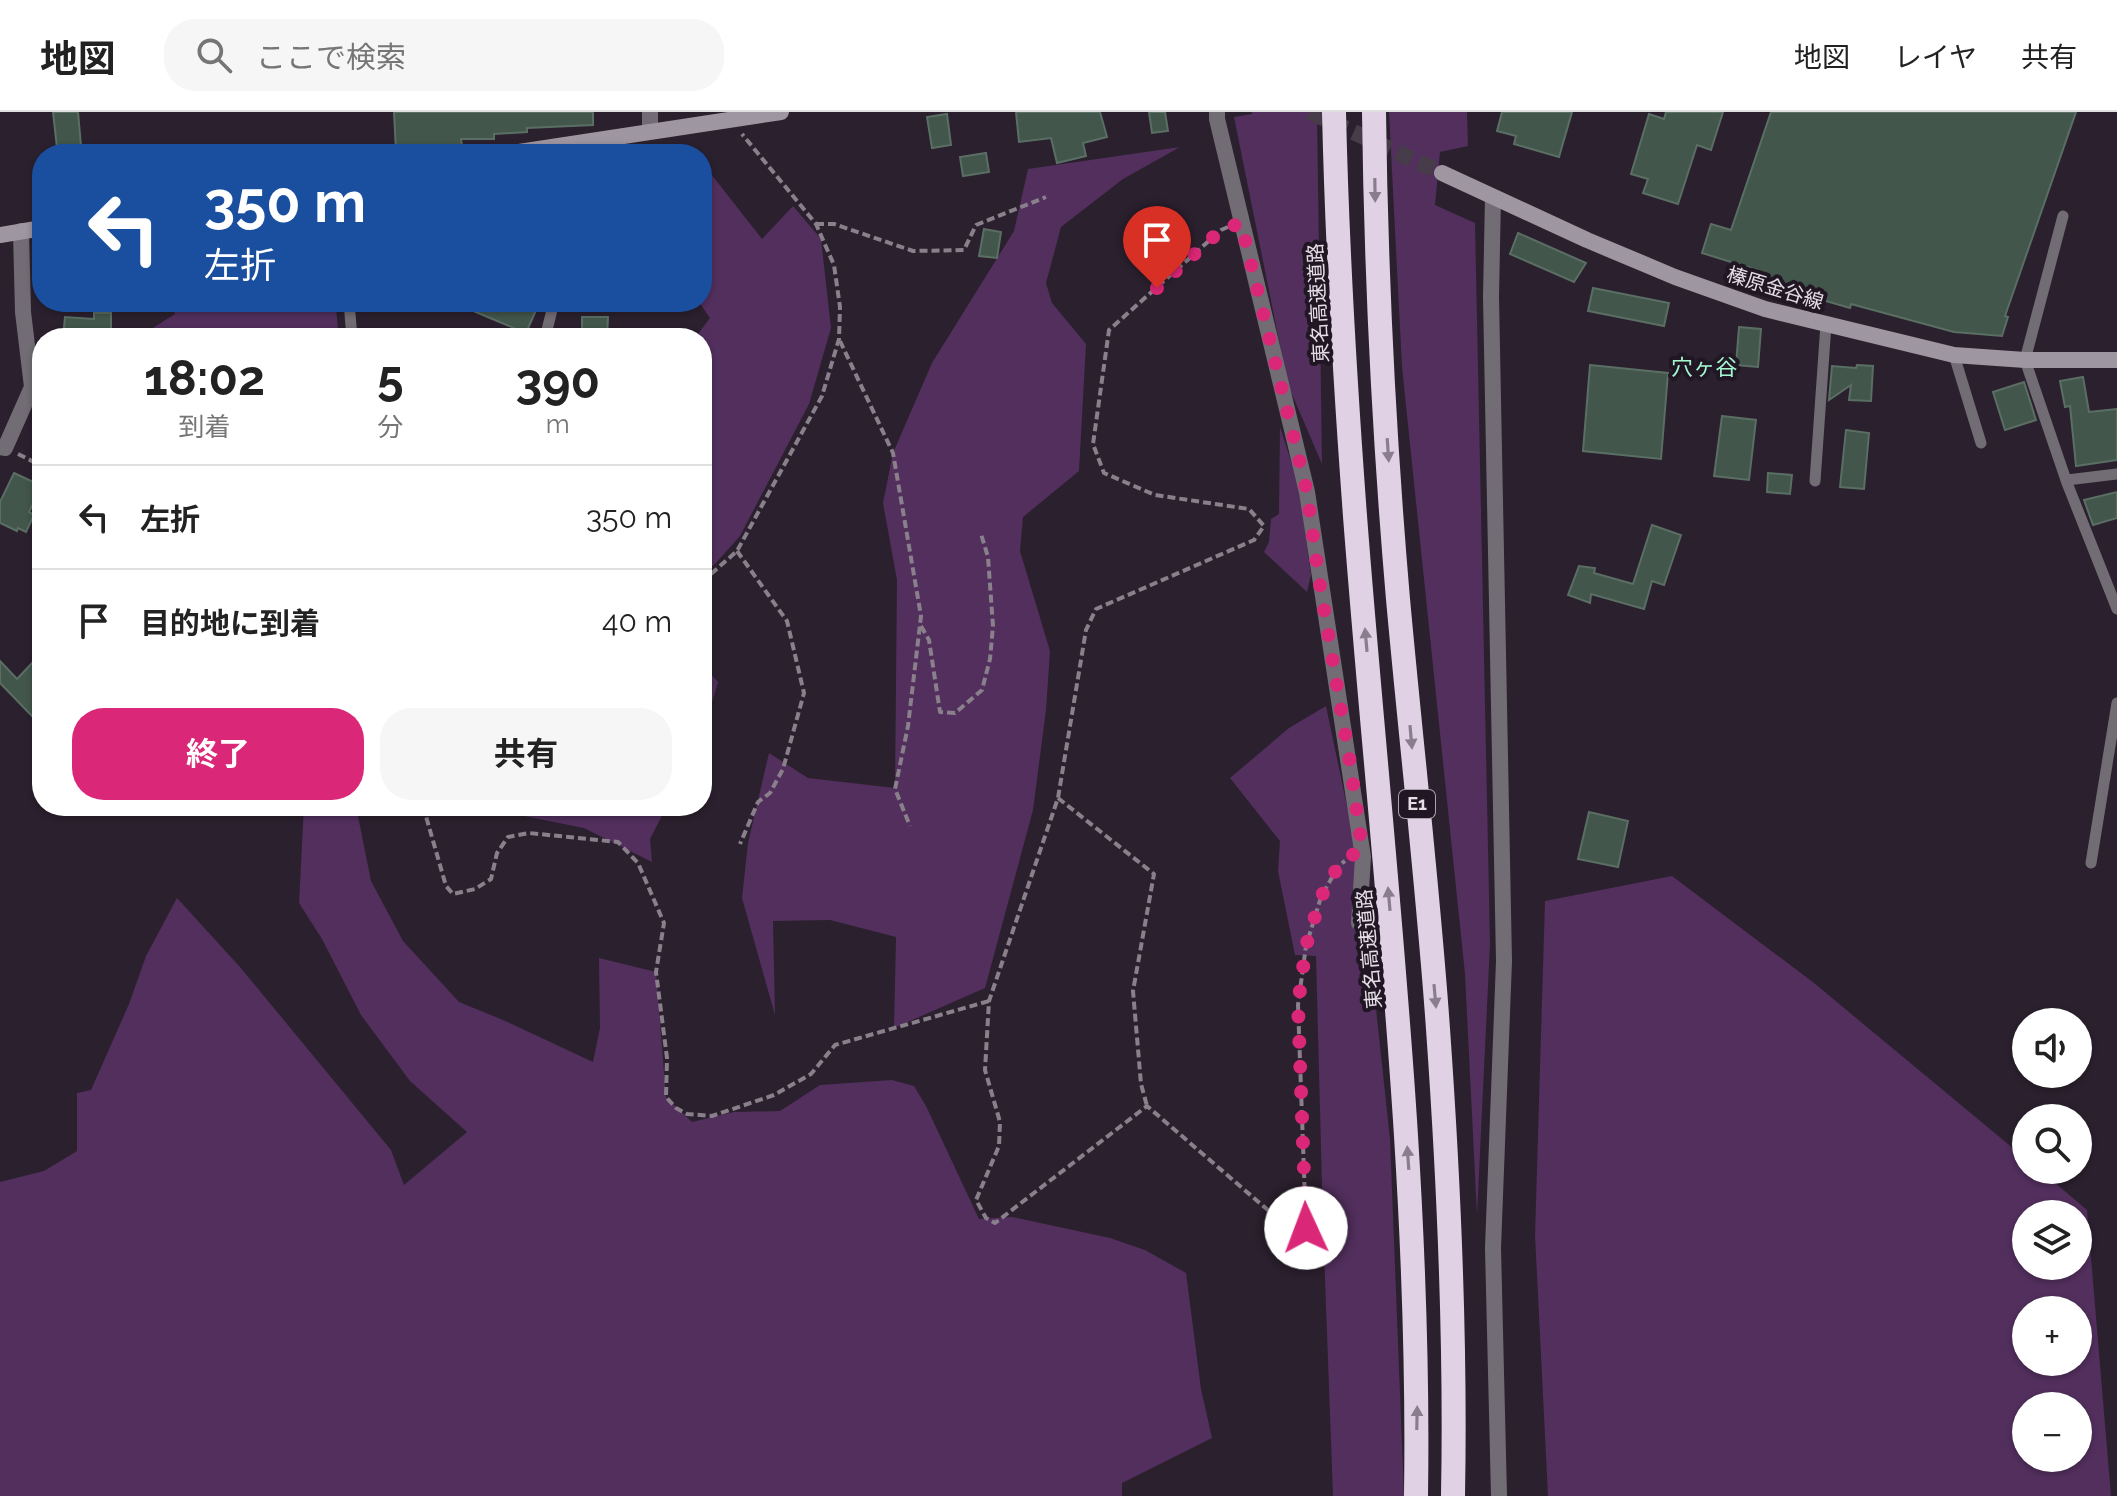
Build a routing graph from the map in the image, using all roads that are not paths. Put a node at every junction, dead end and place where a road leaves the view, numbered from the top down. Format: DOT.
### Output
graph roads {
  1 [pos="650,112"];
  2 [pos="781,112"];
  3 [pos="1217,112"];
  4 [pos="1334,112"];
  5 [pos="1374,112"];
  6 [pos="650,131"];
  7 [pos="584,144"];
  8 [pos="1442,173"];
  9 [pos="1493,197"];
  10 [pos="2063,216"];
  11 [pos="32,229"];
  12 [pos="21,231"];
  13 [pos="0,235"];
  14 [pos="1826,324"];
  15 [pos="1954,355"];
  16 [pos="2025,360"];
  17 [pos="2117,360"];
  18 [pos="1981,443"];
  19 [pos="3,447"];
  20 [pos="2117,474"];
  21 [pos="2067,480"];
  22 [pos="1815,481"];
  23 [pos="2117,609"];
  24 [pos="2117,703"];
  25 [pos="2091,863"];
  26 [pos="1359,923"];
  27 [pos="1416,1496"];
  28 [pos="1453,1496"];
  29 [pos="1499,1496"];
  1 -- 6 [label="street"];
  2 -- 6 [label="main road"];
  3 -- 26 [label="street"];
  27 -- 4 [label="highway, 東名高速道路 / E1, one-way"];
  5 -- 28 [label="highway, E1, one-way"];
  6 -- 7 [label="main road"];
  8 -- 9 [label="main road, 榛原金谷線"];
  9 -- 14 [label="main road, 榛原金谷線"];
  9 -- 29 [label="street"];
  10 -- 16 [label="lane"];
  11 -- 12 [label="main road"];
  12 -- 13 [label="main road"];
  12 -- 19 [label="street"];
  14 -- 15 [label="main road, 榛原金谷線"];
  14 -- 22 [label="lane"];
  15 -- 16 [label="main road, 榛原金谷線"];
  15 -- 18 [label="lane"];
  16 -- 17 [label="main road, 榛原金谷線"];
  16 -- 21 [label="lane"];
  20 -- 21 [label="lane"];
  21 -- 23 [label="lane"];
  24 -- 25 [label="lane"];
}
